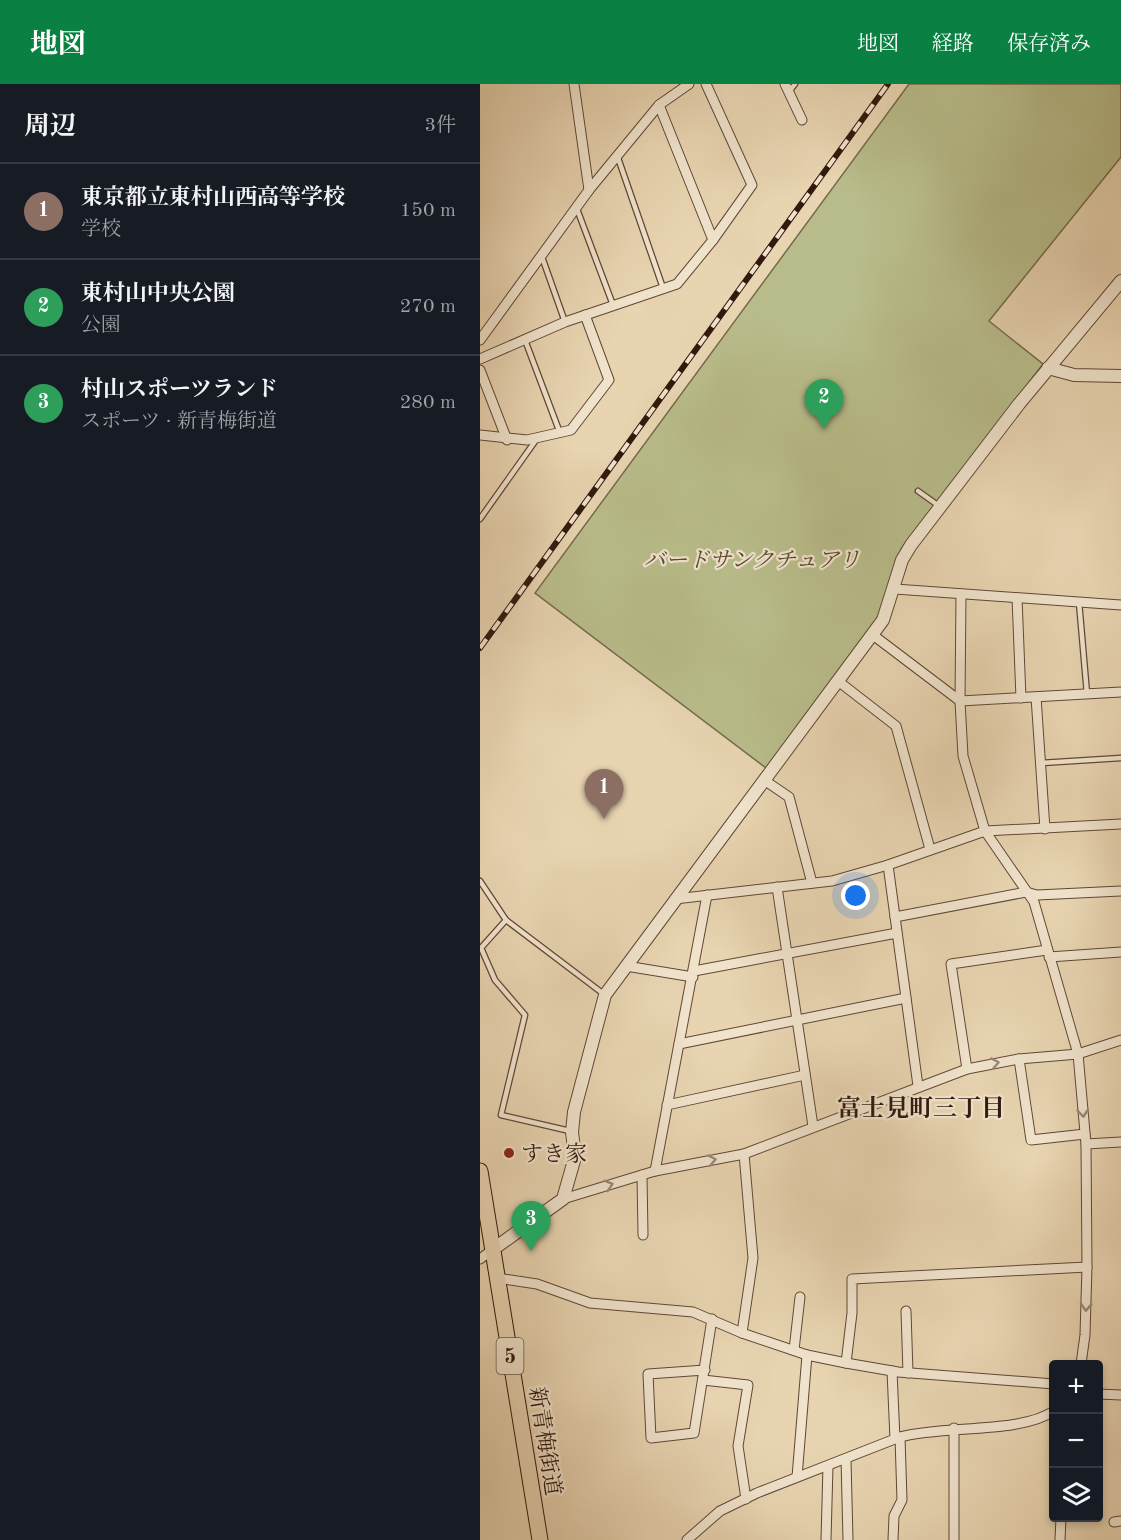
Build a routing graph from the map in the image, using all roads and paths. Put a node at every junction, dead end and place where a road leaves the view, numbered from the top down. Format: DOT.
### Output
graph roads {
  1 [pos="574,84"];
  2 [pos="689,84"];
  3 [pos="706,84"];
  4 [pos="795,84"];
  5 [pos="787,88"];
  6 [pos="659,105"];
  7 [pos="802,120"];
  8 [pos="617,155"];
  9 [pos="589,190"];
  10 [pos="577,208"];
  11 [pos="713,240"];
  12 [pos="541,256"];
  13 [pos="1121,281"];
  14 [pos="663,288"];
  15 [pos="613,305"];
  16 [pos="585,315"];
  17 [pos="565,322"];
  18 [pos="480,339"];
  19 [pos="525,339"];
  20 [pos="480,359"];
  21 [pos="1048,368"];
  22 [pos="480,370"];
  23 [pos="1121,376"];
  24 [pos="560,433"];
  25 [pos="480,435"];
  26 [pos="538,438"];
  27 [pos="507,440"];
  28 [pos="918,491"];
  29 [pos="939,506"];
  30 [pos="480,519"];
  31 [pos="895,589"];
  32 [pos="961,594"];
  33 [pos="1017,598"];
  34 [pos="1079,602"];
  35 [pos="1121,604"];
  36 [pos="873,635"];
  37 [pos="838,681"];
  38 [pos="1121,692"];
  39 [pos="1087,694"];
  40 [pos="1036,697"];
  41 [pos="1021,698"];
  42 [pos="960,701"];
  43 [pos="1121,758"];
  44 [pos="1041,763"];
  45 [pos="764,780"];
  46 [pos="1121,824"];
  47 [pos="1045,829"];
  48 [pos="985,831"];
  49 [pos="930,849"];
  50 [pos="888,865"];
  51 [pos="480,881"];
  52 [pos="812,883"];
  53 [pos="777,887"];
  54 [pos="1121,891"];
  55 [pos="1026,892"];
  56 [pos="708,895"];
  57 [pos="675,899"];
  58 [pos="895,917"];
  59 [pos="506,920"];
  60 [pos="897,933"];
  61 [pos="1121,952"];
  62 [pos="787,953"];
  63 [pos="1048,953"];
  64 [pos="626,966"];
  65 [pos="694,974"];
  66 [pos="605,994"];
  67 [pos="906,998"];
  68 [pos="797,1020"];
  69 [pos="1121,1040"];
  70 [pos="679,1044"];
  71 [pos="1078,1054"];
  72 [pos="1019,1059"];
  73 [pos="967,1069"];
  74 [pos="806,1075"];
  75 [pos="918,1086"];
  76 [pos="667,1105"];
  77 [pos="813,1126"];
  78 [pos="572,1132"];
  79 [pos="1086,1139"];
  80 [pos="1121,1142"];
  81 [pos="744,1154"];
  82 [pos="480,1171"];
  83 [pos="655,1171"];
  84 [pos="642,1175"];
  85 [pos="562,1199"];
  86 [pos="643,1235"];
  87 [pos="486,1254"];
  88 [pos="1087,1267"];
  89 [pos="497,1278"];
  90 [pos="800,1297"];
  91 [pos="906,1311"];
  92 [pos="712,1319"];
  93 [pos="742,1333"];
  94 [pos="794,1350"];
  95 [pos="807,1355"];
  96 [pos="1082,1360"];
  97 [pos="846,1363"];
  98 [pos="892,1371"];
  99 [pos="908,1373"];
  100 [pos="704,1375"];
  101 [pos="1049,1384"];
  102 [pos="1103,1394"];
  103 [pos="1121,1395"];
  104 [pos="1049,1413"];
  105 [pos="954,1428"];
  106 [pos="898,1438"];
  107 [pos="846,1459"];
  108 [pos="828,1466"];
  109 [pos="797,1478"];
  110 [pos="746,1499"];
  111 [pos="1061,1522"];
  112 [pos="540,1540"];
  113 [pos="687,1540"];
  114 [pos="826,1540"];
  115 [pos="848,1540"];
  116 [pos="893,1540"];
  117 [pos="954,1540"];
  118 [pos="1060,1540"];
  1 -- 9 [label="street"];
  2 -- 6 [label="street"];
  3 -- 11 [label="street"];
  4 -- 5 [label="lane"];
  5 -- 7 [label="street"];
  6 -- 8 [label="street"];
  6 -- 11 [label="street"];
  8 -- 9 [label="street"];
  8 -- 14 [label="lane"];
  9 -- 10 [label="street"];
  10 -- 12 [label="street"];
  10 -- 15 [label="lane"];
  11 -- 14 [label="street"];
  12 -- 17 [label="lane"];
  12 -- 18 [label="street"];
  13 -- 21 [label="street"];
  14 -- 15 [label="street"];
  15 -- 16 [label="street"];
  16 -- 17 [label="street"];
  16 -- 24 [label="street"];
  17 -- 19 [label="street"];
  19 -- 20 [label="street"];
  19 -- 24 [label="lane"];
  21 -- 23 [label="street"];
  21 -- 29 [label="street"];
  22 -- 27 [label="street"];
  24 -- 26 [label="street"];
  25 -- 27 [label="street"];
  26 -- 27 [label="street"];
  26 -- 30 [label="lane"];
  28 -- 29 [label="lane"];
  29 -- 31 [label="street"];
  31 -- 32 [label="street"];
  31 -- 36 [label="street"];
  32 -- 33 [label="street"];
  32 -- 42 [label="street"];
  33 -- 34 [label="street"];
  33 -- 41 [label="street"];
  34 -- 35 [label="street"];
  34 -- 39 [label="lane"];
  36 -- 37 [label="street"];
  36 -- 42 [label="street"];
  37 -- 45 [label="street"];
  37 -- 49 [label="street"];
  38 -- 39 [label="street"];
  39 -- 40 [label="street"];
  40 -- 41 [label="street"];
  40 -- 44 [label="street"];
  41 -- 42 [label="street"];
  42 -- 48 [label="street"];
  43 -- 44 [label="lane"];
  44 -- 47 [label="street"];
  45 -- 52 [label="street"];
  45 -- 57 [label="street"];
  46 -- 47 [label="street"];
  47 -- 48 [label="street"];
  48 -- 49 [label="street"];
  48 -- 55 [label="street"];
  49 -- 50 [label="street"];
  50 -- 52 [label="street"];
  50 -- 58 [label="street"];
  51 -- 59 [label="lane"];
  52 -- 53 [label="street"];
  53 -- 56 [label="street"];
  53 -- 62 [label="street"];
  54 -- 55 [label="street"];
  55 -- 58 [label="street"];
  55 -- 63 [label="street"];
  56 -- 57 [label="street"];
  56 -- 65 [label="street"];
  57 -- 64 [label="street"];
  58 -- 60 [label="street"];
  59 -- 66 [label="lane"];
  59 -- 78 [label="lane"];
  60 -- 62 [label="street"];
  60 -- 67 [label="street"];
  61 -- 63 [label="street"];
  62 -- 65 [label="street"];
  62 -- 68 [label="street"];
  63 -- 71 [label="street"];
  63 -- 73 [label="street"];
  64 -- 65 [label="street"];
  64 -- 66 [label="street"];
  65 -- 70 [label="street"];
  66 -- 78 [label="street"];
  67 -- 68 [label="street"];
  67 -- 75 [label="street"];
  68 -- 70 [label="street"];
  68 -- 74 [label="street"];
  69 -- 71 [label="street"];
  70 -- 76 [label="street"];
  71 -- 72 [label="street"];
  71 -- 79 [label="street, one-way"];
  73 -- 72 [label="street, one-way"];
  72 -- 79 [label="street"];
  73 -- 75 [label="street"];
  74 -- 76 [label="street"];
  74 -- 77 [label="street"];
  75 -- 77 [label="street"];
  76 -- 83 [label="street"];
  77 -- 81 [label="street"];
  78 -- 85 [label="street"];
  79 -- 80 [label="street"];
  79 -- 88 [label="street"];
  83 -- 81 [label="street, one-way"];
  81 -- 93 [label="street"];
  82 -- 87 [label="main road, 新青梅街道 / 5"];
  83 -- 84 [label="street"];
  85 -- 84 [label="street, one-way"];
  84 -- 86 [label="street"];
  85 -- 87 [label="street"];
  87 -- 89 [label="main road, 新青梅街道 / 5"];
  88 -- 96 [label="street, one-way"];
  88 -- 97 [label="street"];
  89 -- 92 [label="street"];
  89 -- 112 [label="main road, 新青梅街道 / 5"];
  90 -- 94 [label="street"];
  91 -- 99 [label="street"];
  92 -- 93 [label="street"];
  92 -- 100 [label="street"];
  93 -- 94 [label="street"];
  94 -- 95 [label="street"];
  95 -- 97 [label="street"];
  95 -- 109 [label="street"];
  97 -- 98 [label="street"];
  98 -- 99 [label="street"];
  98 -- 106 [label="street"];
  99 -- 101 [label="street"];
  100 -- 100 [label="street"];
  100 -- 110 [label="street"];
  102 -- 103 [label="street"];
  104 -- 105 [label="street"];
  105 -- 106 [label="street"];
  105 -- 117 [label="street"];
  106 -- 107 [label="street"];
  106 -- 116 [label="street"];
  107 -- 108 [label="street"];
  107 -- 115 [label="street"];
  108 -- 109 [label="street"];
  108 -- 114 [label="street"];
  109 -- 110 [label="street"];
  110 -- 113 [label="street"];
  111 -- 118 [label="street"];
}
